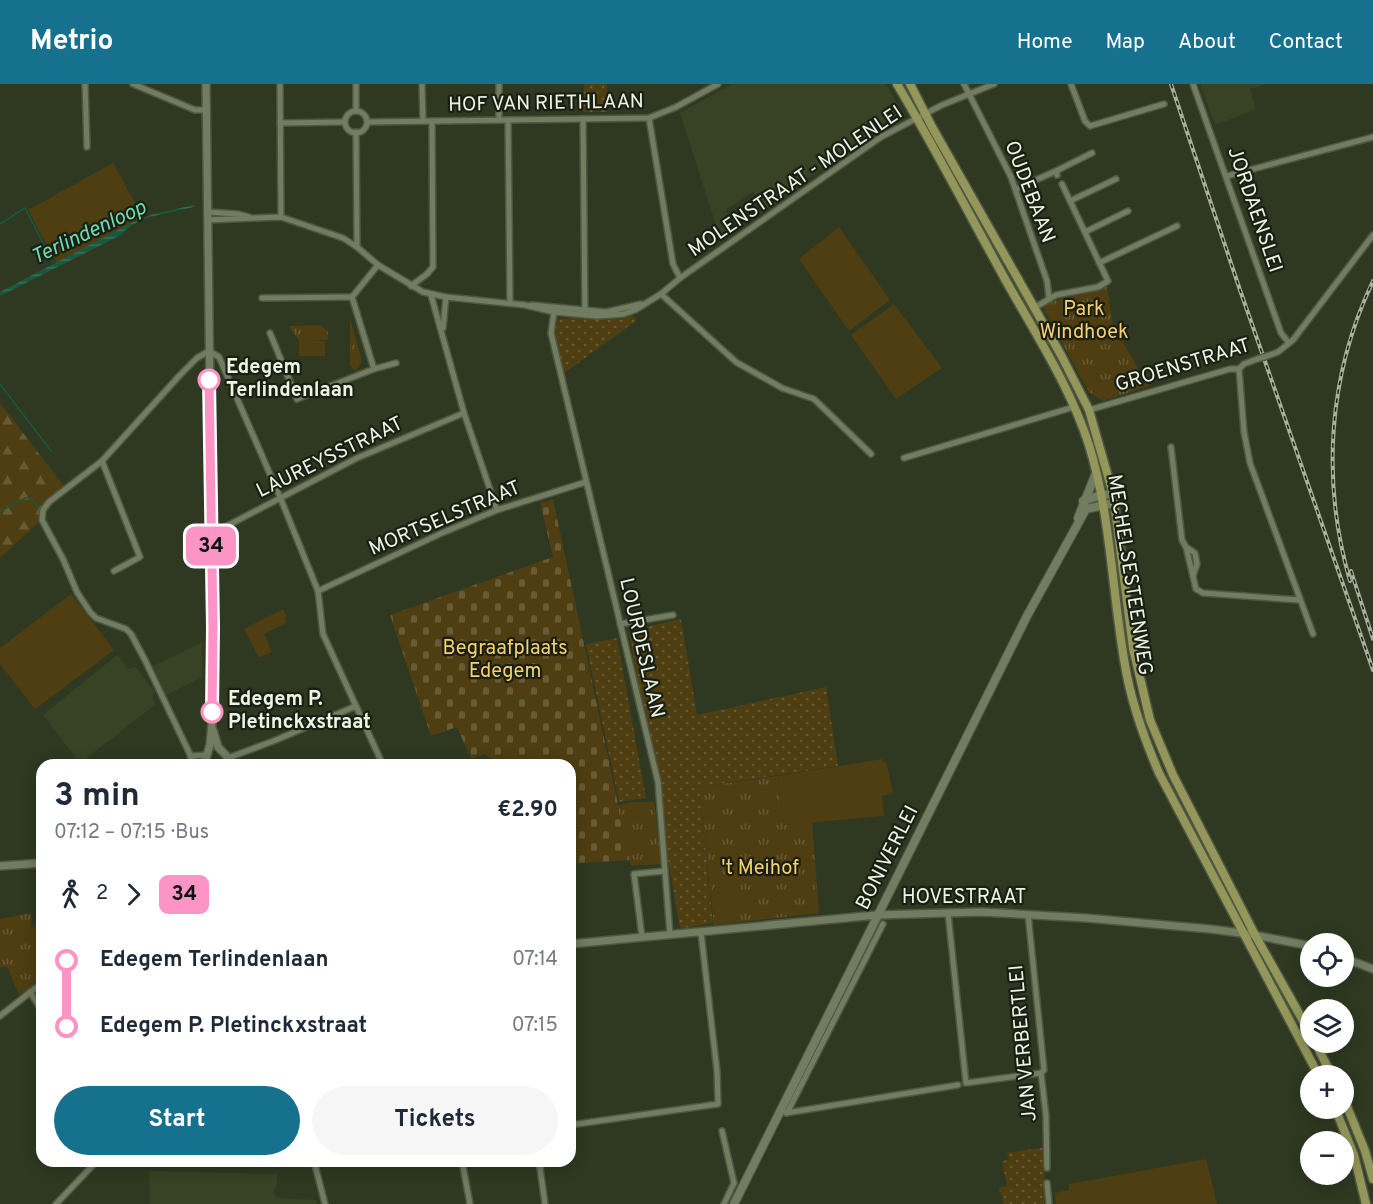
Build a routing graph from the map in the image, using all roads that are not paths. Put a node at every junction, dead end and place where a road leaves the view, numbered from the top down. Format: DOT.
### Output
graph roads {
  1 [pos="85,84"];
  2 [pos="133,84"];
  3 [pos="206,84"];
  4 [pos="280,84"];
  5 [pos="356,84"];
  6 [pos="422,84"];
  7 [pos="499,84"];
  8 [pos="718,84"];
  9 [pos="897,84"];
  10 [pos="910,84"];
  11 [pos="964,84"];
  12 [pos="994,84"];
  13 [pos="1071,84"];
  14 [pos="1193,84"];
  15 [pos="968,93"];
  16 [pos="1164,104"];
  17 [pos="206,110"];
  18 [pos="356,111"];
  19 [pos="925,113"];
  20 [pos="649,118"];
  21 [pos="916,118"];
  22 [pos="583,119"];
  23 [pos="499,120"];
  24 [pos="508,120"];
  25 [pos="423,121"];
  26 [pos="432,121"];
  27 [pos="345,122"];
  28 [pos="367,122"];
  29 [pos="280,123"];
  30 [pos="356,132"];
  31 [pos="1373,137"];
  32 [pos="87,147"];
  33 [pos="1092,153"];
  34 [pos="1227,176"];
  35 [pos="1116,180"];
  36 [pos="1062,184"];
  37 [pos="1016,189"];
  38 [pos="1070,201"];
  39 [pos="1128,211"];
  40 [pos="208,216"];
  41 [pos="281,218"];
  42 [pos="1177,226"];
  43 [pos="1085,232"];
  44 [pos="1373,235"];
  45 [pos="357,247"];
  46 [pos="1099,263"];
  47 [pos="378,265"];
  48 [pos="680,278"];
  49 [pos="411,286"];
  50 [pos="661,294"];
  51 [pos="431,295"];
  52 [pos="352,297"];
  53 [pos="446,297"];
  54 [pos="262,298"];
  55 [pos="1049,298"];
  56 [pos="510,303"];
  57 [pos="525,305"];
  58 [pos="1034,308"];
  59 [pos="554,312"];
  60 [pos="585,313"];
  61 [pos="443,332"];
  62 [pos="270,333"];
  63 [pos="1289,343"];
  64 [pos="209,351"];
  65 [pos="396,363"];
  66 [pos="374,369"];
  67 [pos="1239,369"];
  68 [pos="1074,407"];
  69 [pos="1089,410"];
  70 [pos="464,413"];
  71 [pos="1171,447"];
  72 [pos="871,454"];
  73 [pos="904,458"];
  74 [pos="102,461"];
  75 [pos="1096,473"];
  76 [pos="586,482"];
  77 [pos="280,497"];
  78 [pos="1114,498"];
  79 [pos="1102,499"];
  80 [pos="1083,501"];
  81 [pos="497,510"];
  82 [pos="1075,528"];
  83 [pos="210,531"];
  84 [pos="114,571"];
  85 [pos="318,591"];
  86 [pos="1299,600"];
  87 [pos="673,615"];
  88 [pos="620,624"];
  89 [pos="1313,634"];
  90 [pos="356,706"];
  91 [pos="212,723"];
  92 [pos="208,755"];
  93 [pos="190,756"];
  94 [pos="228,758"];
  95 [pos="192,759"];
  96 [pos="206,759"];
  97 [pos="380,759"];
  98 [pos="36,863"];
  99 [pos="0,866"];
  100 [pos="665,871"];
  101 [pos="948,913"];
  102 [pos="877,915"];
  103 [pos="1028,915"];
  104 [pos="883,924"];
  105 [pos="701,933"];
  106 [pos="1249,934"];
  107 [pos="670,935"];
  108 [pos="642,937"];
  109 [pos="576,943"];
  110 [pos="1300,944"];
  111 [pos="1354,962"];
  112 [pos="1373,969"];
  113 [pos="36,988"];
  114 [pos="30,992"];
  115 [pos="36,1002"];
  116 [pos="0,1016"];
  117 [pos="1300,1017"];
  118 [pos="1314,1065"];
  119 [pos="1041,1073"];
  120 [pos="958,1084"];
  121 [pos="783,1113"];
  122 [pos="1339,1119"];
  123 [pos="1352,1119"];
  124 [pos="576,1124"];
  125 [pos="722,1131"];
  126 [pos="91,1167"];
  127 [pos="316,1167"];
  128 [pos="463,1167"];
  129 [pos="540,1167"];
  130 [pos="1047,1168"];
  131 [pos="1373,1179"];
  132 [pos="734,1183"];
  133 [pos="1047,1183"];
  134 [pos="744,1185"];
  135 [pos="56,1204"];
  136 [pos="325,1204"];
  137 [pos="470,1204"];
  138 [pos="545,1204"];
  139 [pos="723,1204"];
  140 [pos="734,1204"];
  141 [pos="1049,1204"];
  142 [pos="1366,1204"];
  1 -- 32 [label="street"];
  2 -- 17 [label="street"];
  3 -- 17 [label="street"];
  4 -- 29 [label="street"];
  5 -- 18 [label="street"];
  6 -- 25 [label="street"];
  7 -- 23 [label="street"];
  8 -- 20 [label="street, HOF VAN RIETHLAAN"];
  9 -- 21 [label="main road, MECHELSESTEENWEG"];
  10 -- 19 [label="main road, MECHELSESTEENWEG"];
  11 -- 15 [label="street, OUDEBAAN"];
  12 -- 15 [label="street, MOLENSTRAAT - MOLENLEI"];
  13 -- 16 [label="street"];
  14 -- 34 [label="street, JORDAENSLEI"];
  15 -- 19 [label="street, MOLENSTRAAT - MOLENLEI"];
  15 -- 37 [label="street, OUDEBAAN"];
  17 -- 40 [label="street"];
  18 -- 27 [label="street"];
  18 -- 28 [label="street"];
  19 -- 21 [label="street, MOLENSTRAAT - MOLENLEI"];
  19 -- 58 [label="main road, MECHELSESTEENWEG"];
  20 -- 22 [label="street, HOF VAN RIETHLAAN"];
  20 -- 48 [label="street"];
  21 -- 48 [label="street, MOLENSTRAAT - MOLENLEI"];
  21 -- 68 [label="main road, MECHELSESTEENWEG"];
  22 -- 24 [label="street, HOF VAN RIETHLAAN"];
  22 -- 60 [label="street"];
  23 -- 24 [label="street, HOF VAN RIETHLAAN"];
  23 -- 26 [label="street, HOF VAN RIETHLAAN"];
  24 -- 56 [label="street"];
  25 -- 26 [label="street, HOF VAN RIETHLAAN"];
  25 -- 28 [label="street, HOF VAN RIETHLAAN"];
  26 -- 49 [label="street"];
  27 -- 29 [label="street"];
  27 -- 30 [label="street"];
  28 -- 30 [label="street"];
  29 -- 41 [label="street"];
  30 -- 45 [label="street"];
  31 -- 34 [label="street"];
  33 -- 37 [label="street"];
  34 -- 63 [label="street, JORDAENSLEI"];
  35 -- 38 [label="street"];
  36 -- 38 [label="street"];
  37 -- 55 [label="street, OUDEBAAN"];
  38 -- 43 [label="street"];
  39 -- 43 [label="street"];
  40 -- 41 [label="street"];
  40 -- 64 [label="street"];
  41 -- 45 [label="street"];
  42 -- 46 [label="street"];
  43 -- 46 [label="street"];
  44 -- 63 [label="street, GROENSTRAAT"];
  45 -- 47 [label="street"];
  46 -- 55 [label="street"];
  47 -- 49 [label="street"];
  47 -- 52 [label="street"];
  48 -- 50 [label="street, MOLENSTRAAT - MOLENLEI"];
  49 -- 51 [label="street"];
  50 -- 60 [label="street, MOLENSTRAAT - MOLENLEI"];
  50 -- 72 [label="street"];
  51 -- 53 [label="street"];
  51 -- 61 [label="street"];
  52 -- 54 [label="street"];
  52 -- 66 [label="street"];
  53 -- 56 [label="street"];
  53 -- 61 [label="street"];
  55 -- 58 [label="street"];
  56 -- 57 [label="street"];
  57 -- 59 [label="street"];
  57 -- 60 [label="street"];
  58 -- 69 [label="main road, MECHELSESTEENWEG"];
  59 -- 60 [label="street"];
  59 -- 76 [label="street, LOURDESLAAN"];
  61 -- 70 [label="street"];
  62 -- 66 [label="street"];
  63 -- 67 [label="street, GROENSTRAAT, bridge"];
  64 -- 74 [label="street"];
  64 -- 77 [label="street"];
  64 -- 83 [label="street"];
  65 -- 66 [label="street"];
  67 -- 69 [label="street, GROENSTRAAT"];
  67 -- 86 [label="street"];
  68 -- 73 [label="street"];
  68 -- 75 [label="main road, MECHELSESTEENWEG"];
  69 -- 78 [label="main road, MECHELSESTEENWEG"];
  70 -- 77 [label="street, LAUREYSSTRAAT"];
  70 -- 81 [label="street"];
  71 -- 86 [label="street"];
  74 -- 84 [label="street"];
  74 -- 93 [label="street"];
  75 -- 79 [label="main road, MECHELSESTEENWEG"];
  75 -- 80 [label="main road, BONIVERLEI"];
  76 -- 81 [label="street, MORTSELSTRAAT"];
  76 -- 88 [label="street, LOURDESLAAN"];
  77 -- 83 [label="street, LAUREYSSTRAAT"];
  77 -- 85 [label="street"];
  78 -- 79 [label="main road"];
  78 -- 106 [label="main road, MECHELSESTEENWEG"];
  79 -- 80 [label="main road"];
  79 -- 82 [label="main road, BONIVERLEI"];
  79 -- 106 [label="main road, MECHELSESTEENWEG"];
  80 -- 82 [label="main road, BONIVERLEI"];
  81 -- 85 [label="street, MORTSELSTRAAT"];
  82 -- 102 [label="main road, BONIVERLEI"];
  83 -- 91 [label="street"];
  85 -- 90 [label="street"];
  86 -- 89 [label="street"];
  87 -- 88 [label="street"];
  88 -- 100 [label="street, LOURDESLAAN"];
  90 -- 94 [label="street"];
  90 -- 97 [label="street"];
  91 -- 92 [label="street"];
  91 -- 94 [label="street"];
  92 -- 93 [label="street"];
  92 -- 94 [label="street"];
  92 -- 96 [label="street"];
  93 -- 95 [label="street"];
  98 -- 99 [label="street"];
  100 -- 107 [label="street, LOURDESLAAN"];
  100 -- 108 [label="street"];
  101 -- 102 [label="street, HOVESTRAAT"];
  101 -- 103 [label="street, HOVESTRAAT"];
  101 -- 119 [label="street"];
  102 -- 105 [label="street, HOVESTRAAT"];
  102 -- 121 [label="main road, BONIVERLEI"];
  103 -- 106 [label="street, HOVESTRAAT"];
  103 -- 119 [label="street, JAN VERBERTLEI"];
  104 -- 121 [label="street, BONIVERLEI"];
  105 -- 107 [label="street, HOVESTRAAT"];
  105 -- 124 [label="street"];
  106 -- 110 [label="street, HOVESTRAAT"];
  106 -- 117 [label="main road, MECHELSESTEENWEG"];
  106 -- 118 [label="main road, MECHELSESTEENWEG"];
  107 -- 108 [label="street, HOVESTRAAT"];
  108 -- 109 [label="street, HOVESTRAAT"];
  111 -- 112 [label="street"];
  113 -- 114 [label="street"];
  114 -- 115 [label="street"];
  114 -- 116 [label="street"];
  119 -- 130 [label="street, JAN VERBERTLEI"];
  120 -- 121 [label="street"];
  121 -- 134 [label="main road, BONIVERLEI"];
  122 -- 142 [label="main road"];
  123 -- 131 [label="main road"];
  125 -- 132 [label="street"];
  126 -- 135 [label="street"];
  127 -- 136 [label="street"];
  128 -- 137 [label="street"];
  129 -- 138 [label="street"];
  132 -- 134 [label="street"];
  132 -- 139 [label="street"];
  133 -- 141 [label="street"];
  134 -- 140 [label="main road, BONIVERLEI"];
}
